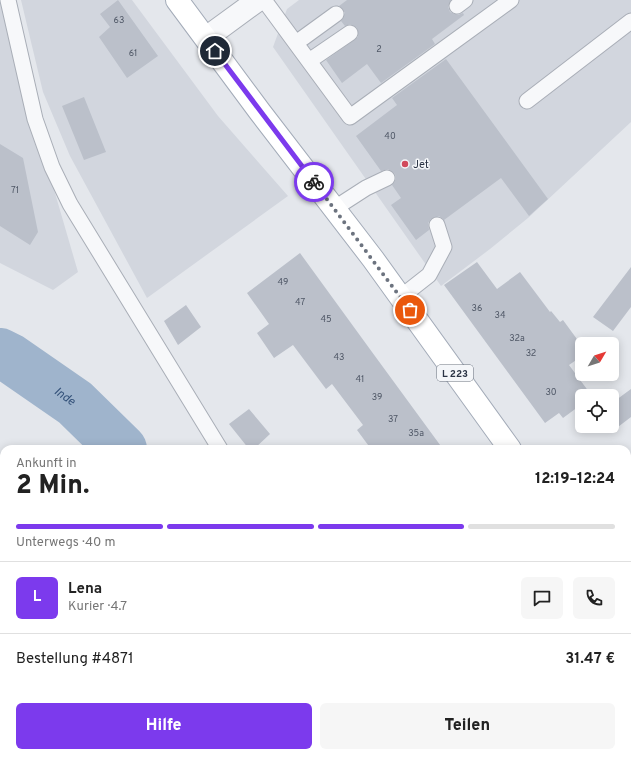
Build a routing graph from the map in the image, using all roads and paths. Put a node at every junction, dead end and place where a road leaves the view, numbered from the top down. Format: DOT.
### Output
graph roads {
  1 [pos="8,0"];
  2 [pos="177,0"];
  3 [pos="258,0"];
  4 [pos="264,0"];
  5 [pos="511,0"];
  6 [pos="336,14"];
  7 [pos="631,21"];
  8 [pos="350,33"];
  9 [pos="206,38"];
  10 [pos="296,43"];
  11 [pos="309,61"];
  12 [pos="527,101"];
  13 [pos="387,178"];
  14 [pos="335,208"];
  15 [pos="437,225"];
  16 [pos="401,298"];
  17 [pos="218,445"];
  18 [pos="507,445"];
  1 -- 17 [label="lane"];
  2 -- 9 [label="main road, L 223"];
  3 -- 9 [label="street"];
  4 -- 10 [label="lane"];
  5 -- 11 [label="lane"];
  6 -- 10 [label="lane"];
  7 -- 12 [label="lane"];
  8 -- 11 [label="lane"];
  9 -- 14 [label="main road, L 223"];
  10 -- 11 [label="lane"];
  13 -- 14 [label="lane"];
  14 -- 16 [label="main road, L 223"];
  15 -- 16 [label="lane"];
  16 -- 18 [label="main road, L 223"];
}
